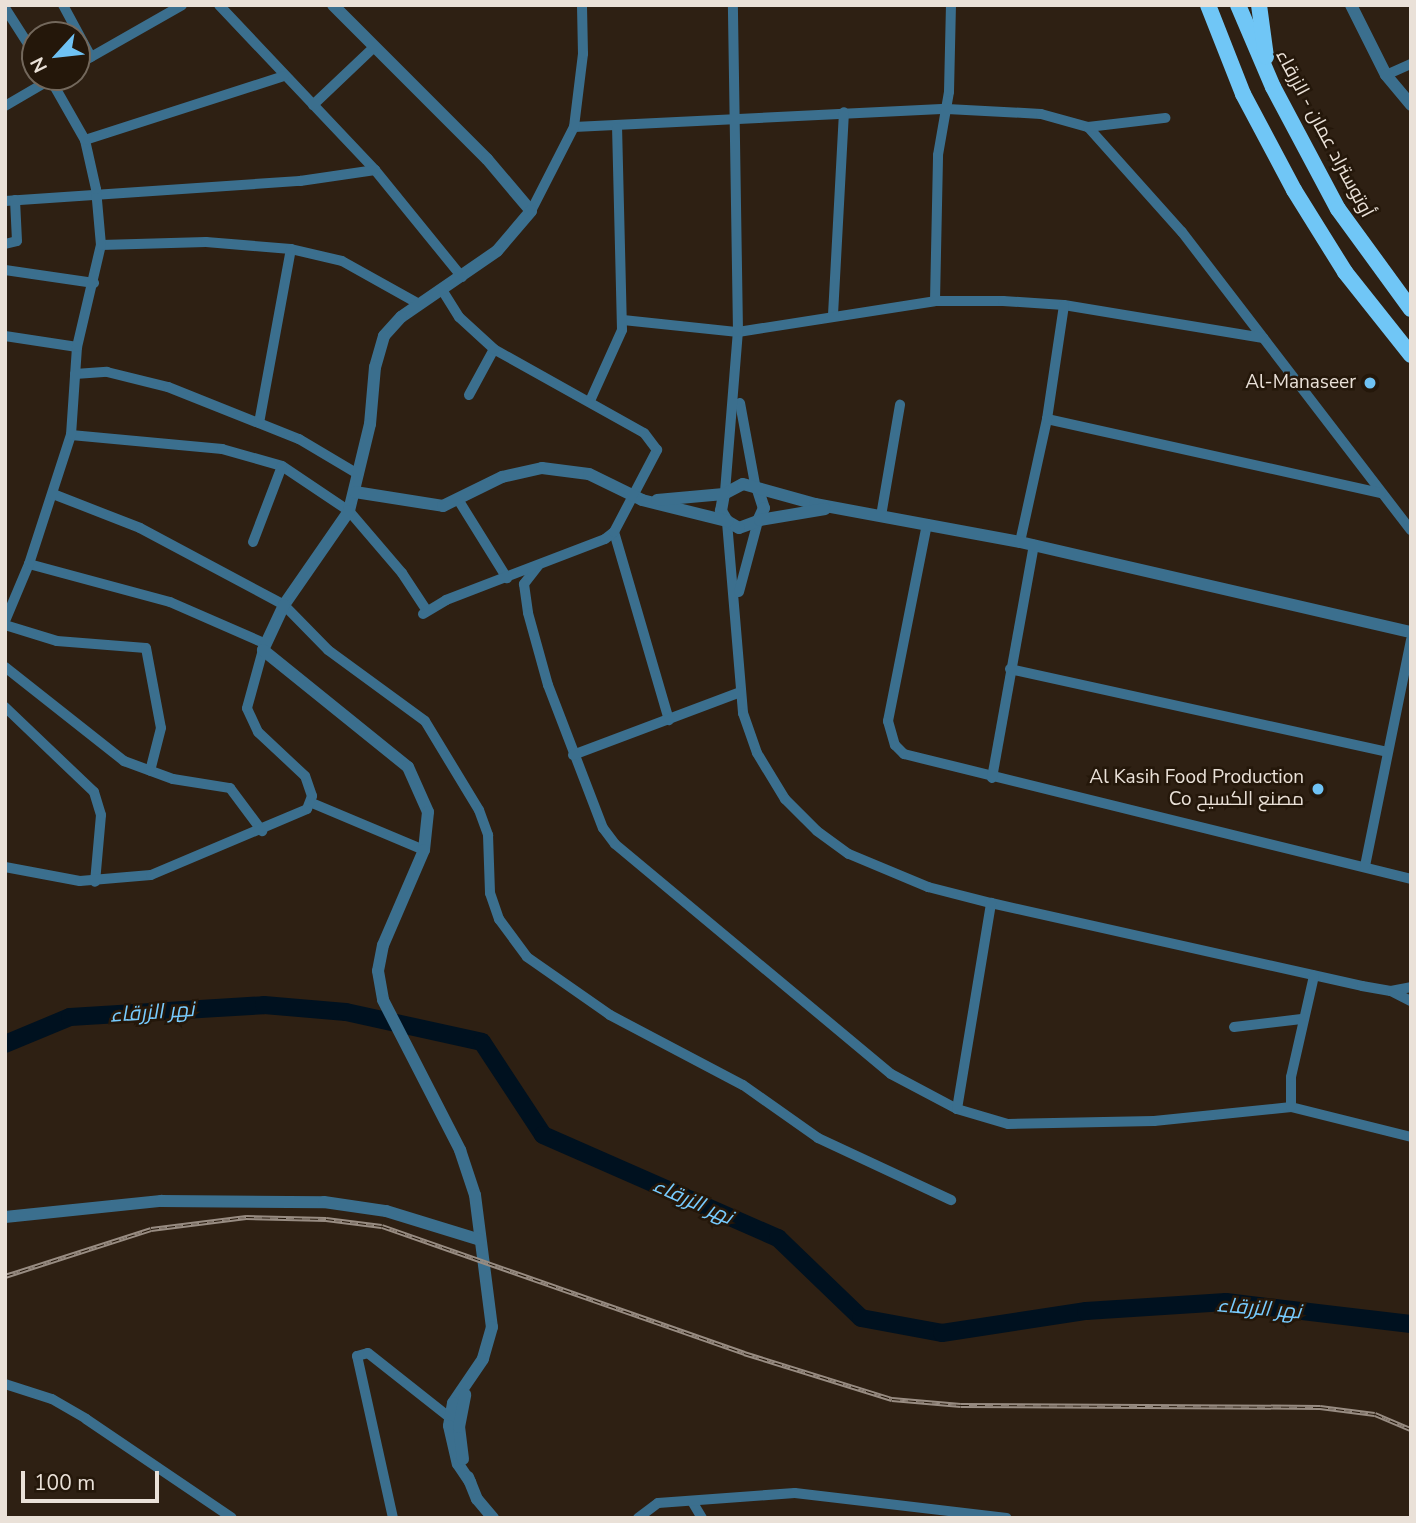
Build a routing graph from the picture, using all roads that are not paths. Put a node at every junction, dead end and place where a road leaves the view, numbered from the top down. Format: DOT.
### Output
graph roads {
  1 [pos="63,5"];
  2 [pos="182,5"];
  3 [pos="219,5"];
  4 [pos="333,5"];
  5 [pos="582,5"];
  6 [pos="733,5"];
  7 [pos="951,5"];
  8 [pos="1202,5"];
  9 [pos="1208,5"];
  10 [pos="1238,5"];
  11 [pos="1259,5"];
  12 [pos="1351,5"];
  13 [pos="7,16"];
  14 [pos="71,21"];
  15 [pos="1217,31"];
  16 [pos="21,36"];
  17 [pos="373,48"];
  18 [pos="91,56"];
  19 [pos="1411,64"];
  20 [pos="1386,75"];
  21 [pos="284,76"];
  22 [pos="1273,87"];
  23 [pos="30,91"];
  24 [pos="59,91"];
  25 [pos="313,105"];
  26 [pos="1411,105"];
  27 [pos="5,106"];
  28 [pos="947,109"];
  29 [pos="844,112"];
  30 [pos="1165,118"];
  31 [pos="738,121"];
  32 [pos="574,127"];
  33 [pos="1088,127"];
  34 [pos="617,128"];
  35 [pos="85,140"];
  36 [pos="375,170"];
  37 [pos="97,197"];
  38 [pos="10,200"];
  39 [pos="531,211"];
  40 [pos="5,244"];
  41 [pos="101,244"];
  42 [pos="290,249"];
  43 [pos="5,270"];
  44 [pos="462,277"];
  45 [pos="94,283"];
  46 [pos="442,290"];
  47 [pos="935,301"];
  48 [pos="419,304"];
  49 [pos="1064,305"];
  50 [pos="1411,309"];
  51 [pos="833,314"];
  52 [pos="623,320"];
  53 [pos="738,332"];
  54 [pos="5,336"];
  55 [pos="1263,338"];
  56 [pos="77,347"];
  57 [pos="495,349"];
  58 [pos="1411,355"];
  59 [pos="75,374"];
  60 [pos="737,375"];
  61 [pos="469,395"];
  62 [pos="590,401"];
  63 [pos="900,405"];
  64 [pos="1047,419"];
  65 [pos="259,423"];
  66 [pos="71,435"];
  67 [pos="282,466"];
  68 [pos="358,474"];
  69 [pos="757,489"];
  70 [pos="355,492"];
  71 [pos="724,493"];
  72 [pos="1382,493"];
  73 [pos="52,494"];
  74 [pos="637,498"];
  75 [pos="459,501"];
  76 [pos="835,508"];
  77 [pos="349,511"];
  78 [pos="881,516"];
  79 [pos="759,521"];
  80 [pos="727,522"];
  81 [pos="928,524"];
  82 [pos="1411,530"];
  83 [pos="614,532"];
  84 [pos="253,542"];
  85 [pos="1020,542"];
  86 [pos="1034,545"];
  87 [pos="29,564"];
  88 [pos="538,566"];
  89 [pos="507,578"];
  90 [pos="737,603"];
  91 [pos="284,606"];
  92 [pos="5,623"];
  93 [pos="1411,632"];
  94 [pos="1411,640"];
  95 [pos="265,647"];
  96 [pos="5,667"];
  97 [pos="1010,669"];
  98 [pos="741,692"];
  99 [pos="5,707"];
  100 [pos="669,720"];
  101 [pos="1386,752"];
  102 [pos="572,755"];
  103 [pos="150,771"];
  104 [pos="992,778"];
  105 [pos="312,803"];
  106 [pos="262,831"];
  107 [pos="424,850"];
  108 [pos="1365,866"];
  109 [pos="5,867"];
  110 [pos="1411,879"];
  111 [pos="95,882"];
  112 [pos="991,903"];
  113 [pos="1314,976"];
  114 [pos="1411,987"];
  115 [pos="1391,991"];
  116 [pos="1411,1001"];
  117 [pos="1302,1019"];
  118 [pos="1234,1027"];
  119 [pos="1291,1107"];
  120 [pos="957,1109"];
  121 [pos="1411,1137"];
  122 [pos="951,1200"];
  123 [pos="5,1217"];
  124 [pos="480,1240"];
  125 [pos="472,1375"];
  126 [pos="5,1384"];
  127 [pos="449,1417"];
  128 [pos="470,1482"];
  129 [pos="693,1503"];
  130 [pos="232,1518"];
  131 [pos="393,1518"];
  132 [pos="493,1518"];
  133 [pos="638,1518"];
  134 [pos="702,1518"];
  135 [pos="1007,1518"];
  1 -- 14 [label="street"];
  2 -- 18 [label="street"];
  3 -- 21 [label="street"];
  4 -- 17 [label="street"];
  5 -- 32 [label="street"];
  6 -- 31 [label="street"];
  7 -- 28 [label="street"];
  8 -- 15 [label="highway"];
  9 -- 15 [label="highway"];
  10 -- 22 [label="highway, أوتوستراد عمان - الزرقاء"];
  11 -- 22 [label="highway"];
  12 -- 20 [label="street"];
  13 -- 16 [label="street"];
  15 -- 58 [label="highway"];
  17 -- 25 [label="street"];
  17 -- 39 [label="street"];
  19 -- 20 [label="street"];
  20 -- 26 [label="street"];
  21 -- 25 [label="street"];
  21 -- 35 [label="street"];
  22 -- 50 [label="highway, أوتوستراد عمان - الزرقاء"];
  23 -- 27 [label="street"];
  24 -- 35 [label="street"];
  25 -- 36 [label="street"];
  28 -- 29 [label="street"];
  28 -- 33 [label="street"];
  28 -- 47 [label="street"];
  29 -- 31 [label="street"];
  29 -- 51 [label="street"];
  30 -- 33 [label="street"];
  31 -- 34 [label="street"];
  31 -- 53 [label="street"];
  32 -- 34 [label="street"];
  32 -- 39 [label="street"];
  33 -- 55 [label="street"];
  34 -- 52 [label="street"];
  35 -- 37 [label="street"];
  36 -- 37 [label="street"];
  36 -- 44 [label="street"];
  37 -- 38 [label="street"];
  37 -- 41 [label="street"];
  38 -- 40 [label="street"];
  39 -- 44 [label="street"];
  41 -- 42 [label="street"];
  41 -- 45 [label="street"];
  42 -- 48 [label="street"];
  42 -- 65 [label="street"];
  43 -- 45 [label="street"];
  44 -- 46 [label="street"];
  45 -- 56 [label="street"];
  46 -- 48 [label="street"];
  46 -- 57 [label="street"];
  47 -- 49 [label="street"];
  47 -- 51 [label="street"];
  48 -- 68 [label="street"];
  49 -- 55 [label="street"];
  49 -- 64 [label="street"];
  51 -- 53 [label="street"];
  52 -- 53 [label="street"];
  52 -- 62 [label="street"];
  53 -- 60 [label="street"];
  54 -- 56 [label="street"];
  55 -- 72 [label="street"];
  56 -- 59 [label="street"];
  57 -- 61 [label="street"];
  57 -- 62 [label="street"];
  59 -- 65 [label="street"];
  59 -- 66 [label="street"];
  60 -- 69 [label="street"];
  60 -- 71 [label="street"];
  62 -- 74 [label="street"];
  63 -- 78 [label="street"];
  64 -- 72 [label="street"];
  64 -- 85 [label="street"];
  65 -- 68 [label="street"];
  66 -- 67 [label="street"];
  66 -- 73 [label="street"];
  67 -- 77 [label="street"];
  67 -- 84 [label="street"];
  68 -- 70 [label="street"];
  69 -- 71 [label="street"];
  69 -- 76 [label="street"];
  69 -- 79 [label="street"];
  70 -- 75 [label="street"];
  70 -- 77 [label="street"];
  71 -- 74 [label="street"];
  71 -- 80 [label="street"];
  72 -- 82 [label="street"];
  73 -- 87 [label="street"];
  73 -- 91 [label="street"];
  74 -- 75 [label="street"];
  74 -- 80 [label="street"];
  74 -- 83 [label="street"];
  75 -- 89 [label="street"];
  76 -- 78 [label="street"];
  76 -- 79 [label="street"];
  77 -- 89 [label="street"];
  77 -- 91 [label="street"];
  78 -- 81 [label="street"];
  79 -- 80 [label="street"];
  79 -- 90 [label="street"];
  80 -- 90 [label="street"];
  81 -- 85 [label="street"];
  81 -- 104 [label="street"];
  83 -- 88 [label="street"];
  83 -- 100 [label="street"];
  85 -- 86 [label="street"];
  86 -- 93 [label="street"];
  86 -- 97 [label="street"];
  87 -- 92 [label="street"];
  87 -- 95 [label="street"];
  88 -- 89 [label="street"];
  88 -- 102 [label="street"];
  90 -- 98 [label="street"];
  91 -- 95 [label="street"];
  91 -- 122 [label="street"];
  92 -- 103 [label="street"];
  94 -- 101 [label="street"];
  95 -- 105 [label="street"];
  95 -- 107 [label="street"];
  96 -- 103 [label="street"];
  97 -- 101 [label="street"];
  97 -- 104 [label="street"];
  98 -- 100 [label="street"];
  98 -- 112 [label="street"];
  99 -- 111 [label="street"];
  100 -- 102 [label="street"];
  101 -- 108 [label="street"];
  102 -- 120 [label="street"];
  103 -- 106 [label="street"];
  104 -- 108 [label="street"];
  105 -- 106 [label="street"];
  105 -- 107 [label="street"];
  106 -- 111 [label="street"];
  107 -- 124 [label="street"];
  108 -- 110 [label="street"];
  109 -- 111 [label="street"];
  112 -- 113 [label="street"];
  112 -- 120 [label="street"];
  113 -- 115 [label="street"];
  113 -- 117 [label="street"];
  114 -- 115 [label="street"];
  115 -- 116 [label="street"];
  117 -- 118 [label="street"];
  117 -- 119 [label="street"];
  119 -- 120 [label="street"];
  119 -- 121 [label="street"];
  123 -- 124 [label="street"];
  124 -- 125 [label="street"];
  125 -- 127 [label="street"];
  125 -- 128 [label="street"];
  126 -- 130 [label="street"];
  127 -- 128 [label="street"];
  127 -- 131 [label="street"];
  128 -- 132 [label="street"];
  129 -- 133 [label="street"];
  129 -- 134 [label="street"];
  129 -- 135 [label="street"];
}
